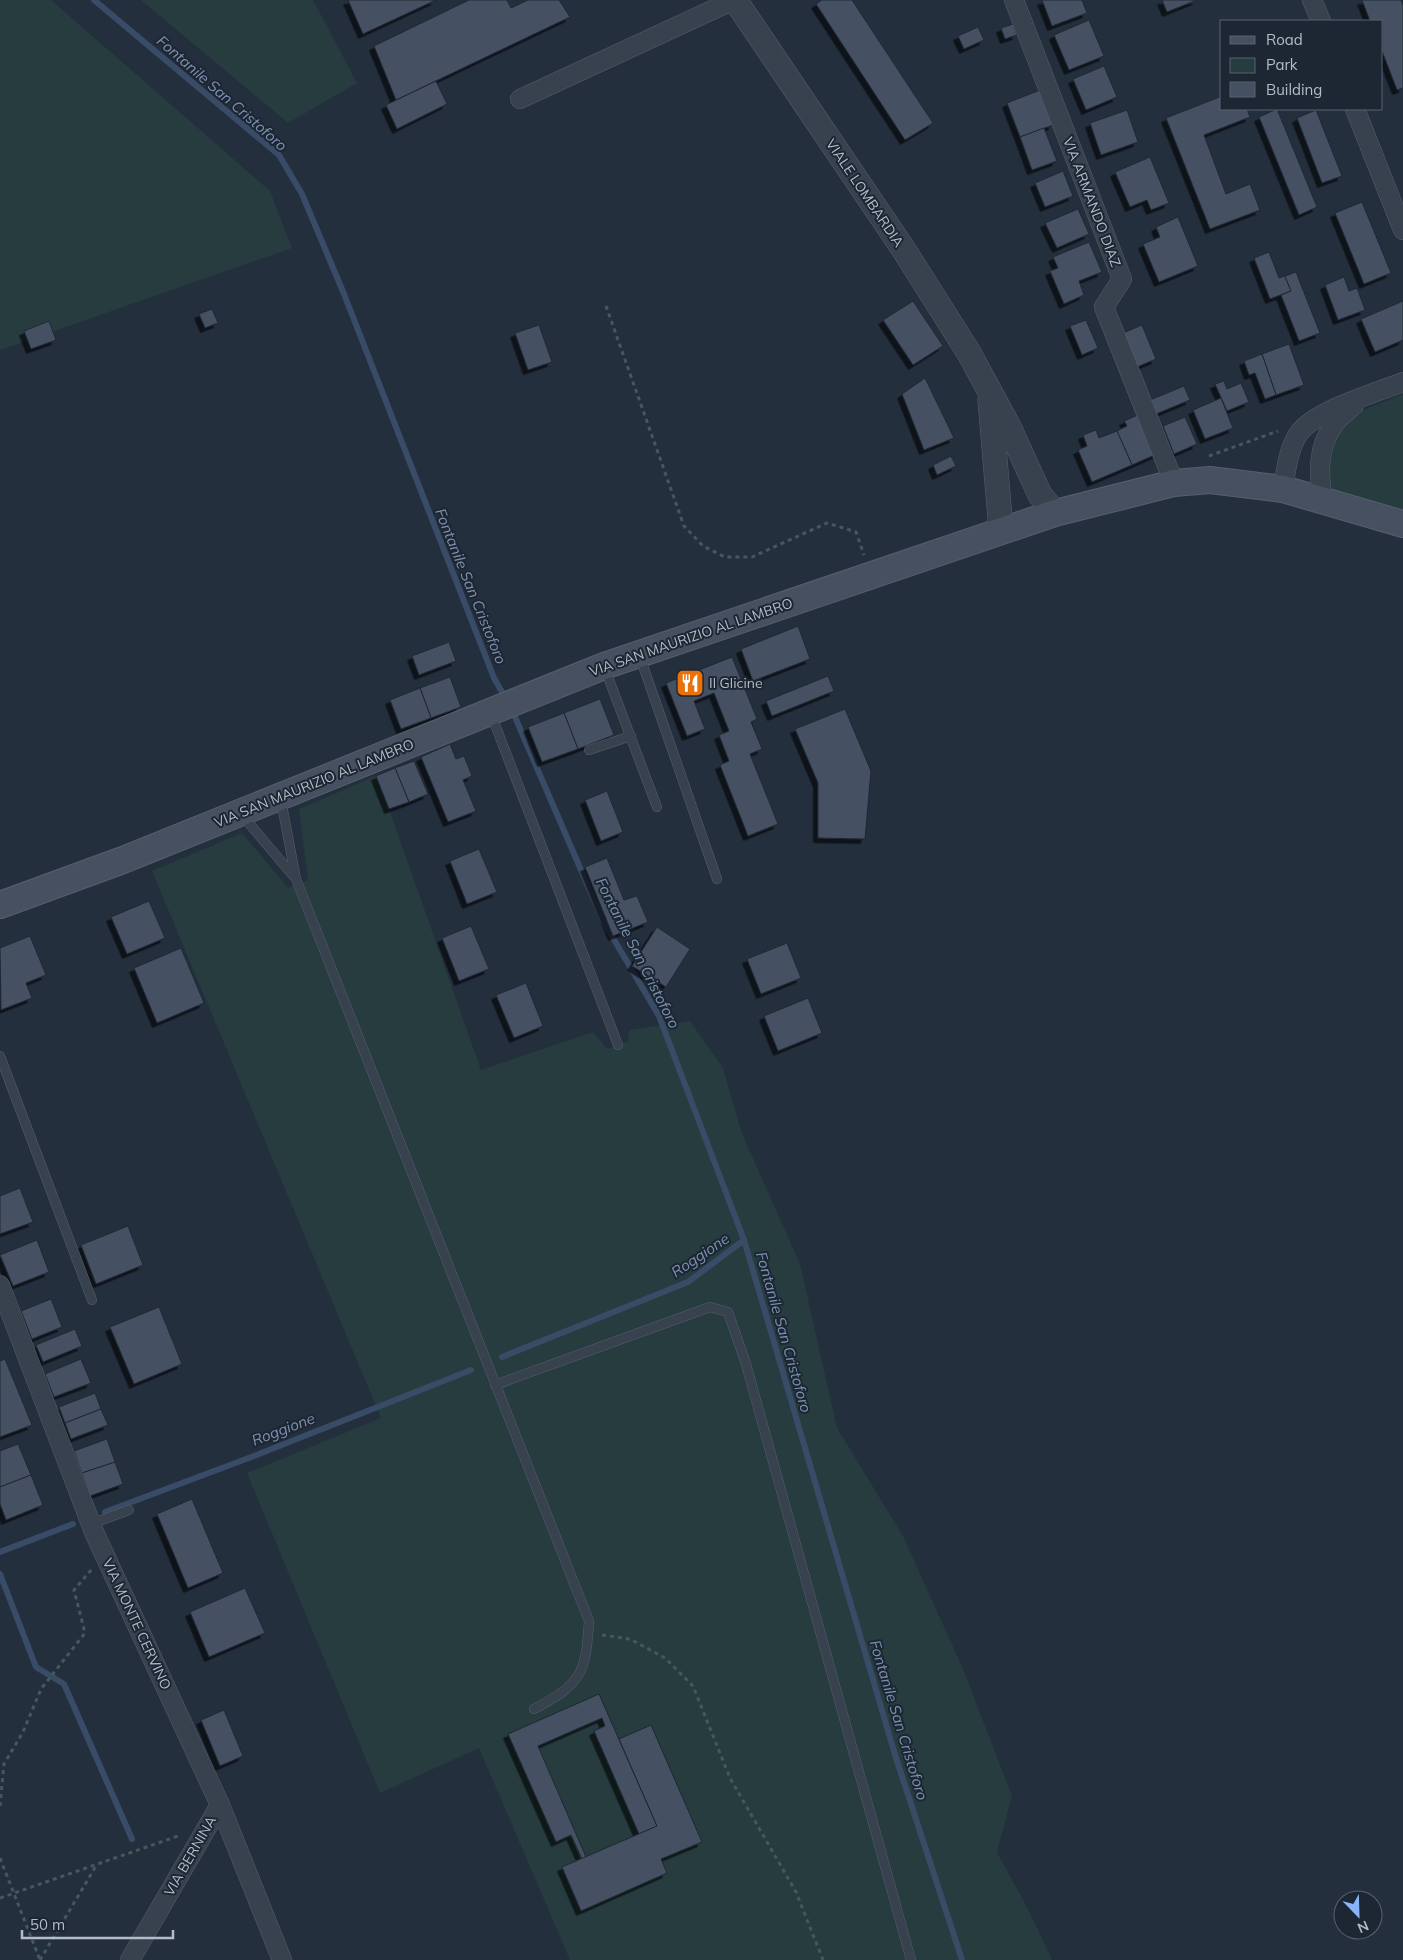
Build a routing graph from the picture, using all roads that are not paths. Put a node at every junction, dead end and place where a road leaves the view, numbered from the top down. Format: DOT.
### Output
graph roads {
  1 [pos="735,0"];
  2 [pos="1014,0"];
  3 [pos="1312,0"];
  4 [pos="1320,20"];
  5 [pos="520,99"];
  6 [pos="1355,110"];
  7 [pos="1403,230"];
  8 [pos="1403,382"];
  9 [pos="989,391"];
  10 [pos="1359,399"];
  11 [pos="1174,483"];
  12 [pos="1283,489"];
  13 [pos="1322,500"];
  14 [pos="1055,513"];
  15 [pos="1403,524"];
  16 [pos="1001,530"];
  17 [pos="639,654"];
  18 [pos="604,666"];
  19 [pos="503,706"];
  20 [pos="631,736"];
  21 [pos="589,750"];
  22 [pos="280,796"];
  23 [pos="657,807"];
  24 [pos="240,812"];
  25 [pos="296,879"];
  26 [pos="717,879"];
  27 [pos="0,905"];
  28 [pos="618,1045"];
  29 [pos="0,1056"];
  30 [pos="0,1285"];
  31 [pos="92,1300"];
  32 [pos="495,1386"];
  33 [pos="129,1510"];
  34 [pos="91,1524"];
  35 [pos="534,1709"];
  36 [pos="220,1804"];
  37 [pos="130,1960"];
  38 [pos="282,1960"];
  39 [pos="911,1960"];
  1 -- 5 [label="street"];
  1 -- 9 [label="street, VIALE LOMBARDIA"];
  2 -- 11 [label="street, VIA ARMANDO DIAZ"];
  3 -- 4 [label="street"];
  6 -- 7 [label="street"];
  8 -- 10 [label="street"];
  9 -- 14 [label="street, VIALE LOMBARDIA"];
  9 -- 16 [label="street, VIALE LOMBARDIA"];
  10 -- 12 [label="street"];
  10 -- 13 [label="street"];
  11 -- 12 [label="main road, VIA SAN MAURIZIO AL LAMBRO"];
  11 -- 14 [label="main road, VIA SAN MAURIZIO AL LAMBRO"];
  12 -- 13 [label="main road, VIA SAN MAURIZIO AL LAMBRO"];
  13 -- 15 [label="main road, VIA SAN MAURIZIO AL LAMBRO"];
  14 -- 16 [label="main road, VIA SAN MAURIZIO AL LAMBRO"];
  16 -- 17 [label="main road, VIA SAN MAURIZIO AL LAMBRO"];
  17 -- 18 [label="main road, VIA SAN MAURIZIO AL LAMBRO"];
  17 -- 26 [label="lane"];
  18 -- 19 [label="main road, VIA SAN MAURIZIO AL LAMBRO"];
  18 -- 20 [label="lane"];
  19 -- 22 [label="main road, VIA SAN MAURIZIO AL LAMBRO"];
  19 -- 28 [label="lane"];
  20 -- 21 [label="lane"];
  20 -- 23 [label="lane"];
  22 -- 24 [label="main road, VIA SAN MAURIZIO AL LAMBRO"];
  22 -- 25 [label="lane"];
  24 -- 25 [label="lane"];
  24 -- 27 [label="main road, VIA SAN MAURIZIO AL LAMBRO"];
  25 -- 32 [label="lane"];
  29 -- 31 [label="lane"];
  30 -- 34 [label="street, VIA MONTE CERVINO"];
  32 -- 35 [label="lane"];
  32 -- 39 [label="lane"];
  33 -- 34 [label="lane"];
  34 -- 36 [label="street, VIA MONTE CERVINO"];
  36 -- 37 [label="street, VIA BERNINA"];
  36 -- 38 [label="street, VIA MONTE CERVINO"];
}
